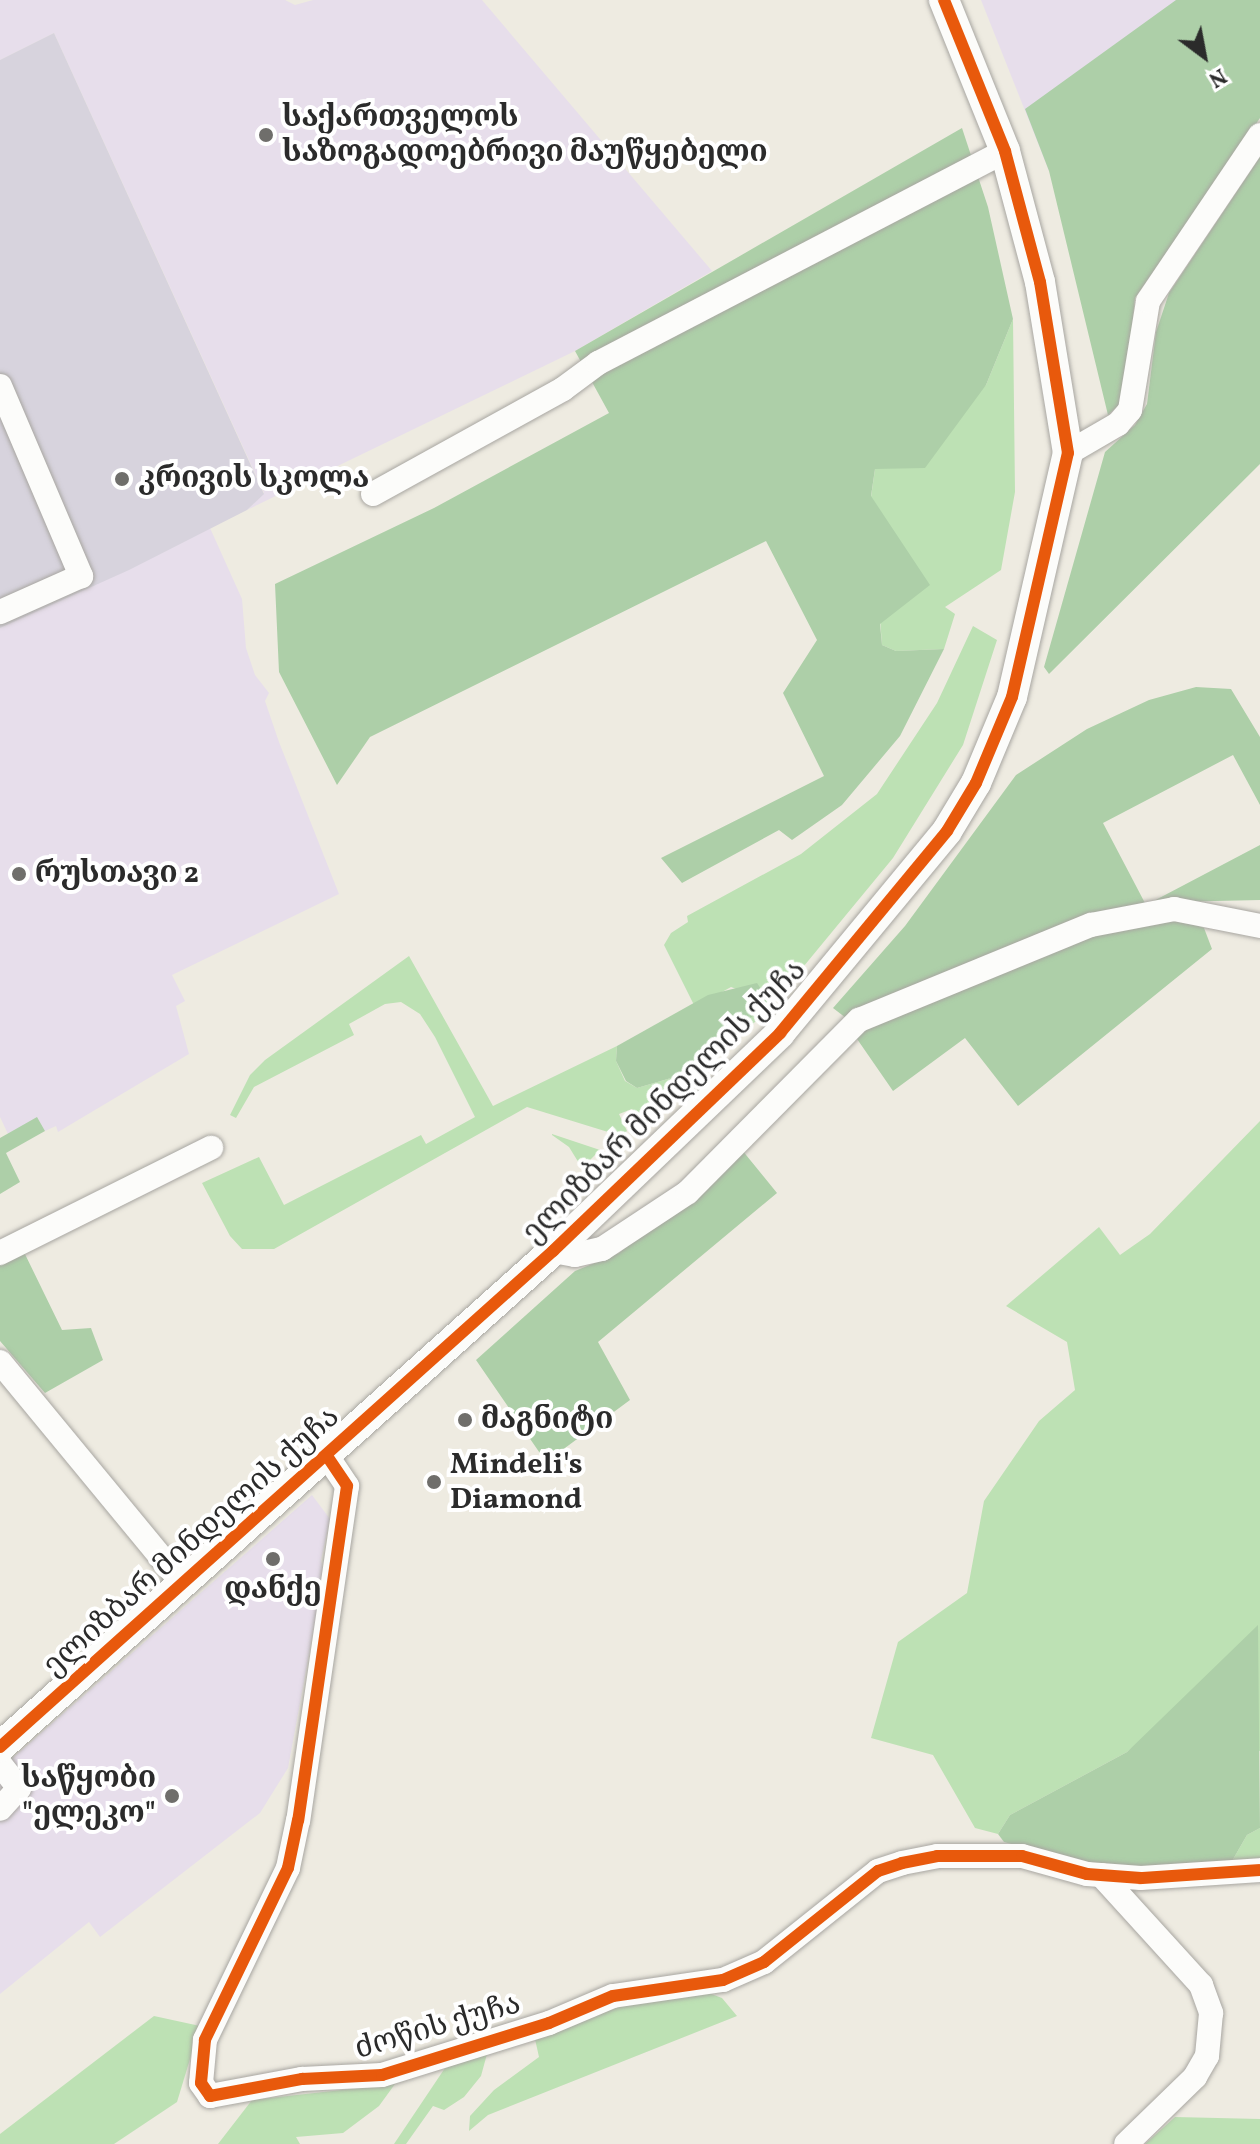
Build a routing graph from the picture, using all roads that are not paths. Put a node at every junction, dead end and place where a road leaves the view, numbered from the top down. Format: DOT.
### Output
graph roads {
  1 [pos="944,0"];
  2 [pos="1260,135"];
  3 [pos="1005,151"];
  4 [pos="0,386"];
  5 [pos="1068,453"];
  6 [pos="373,494"];
  7 [pos="0,612"];
  8 [pos="1260,926"];
  9 [pos="211,1148"];
  10 [pos="553,1251"];
  11 [pos="0,1253"];
  12 [pos="0,1362"];
  13 [pos="327,1456"];
  14 [pos="183,1584"];
  15 [pos="0,1747"];
  16 [pos="0,1764"];
  17 [pos="0,1809"];
  18 [pos="1260,1870"];
  19 [pos="1101,1875"];
  20 [pos="1126,2144"];
  1 -- 3 [label="street, ელიზბარ მინდელის ქუჩა"];
  2 -- 5 [label="street"];
  3 -- 5 [label="street, ელიზბარ მინდელის ქუჩა"];
  3 -- 6 [label="street"];
  4 -- 7 [label="street"];
  5 -- 10 [label="street, ელიზბარ მინდელის ქუჩა"];
  8 -- 10 [label="street"];
  9 -- 11 [label="street"];
  10 -- 13 [label="street, ელიზბარ მინდელის ქუჩა"];
  12 -- 14 [label="street"];
  13 -- 14 [label="street, ელიზბარ მინდელის ქუჩა"];
  13 -- 19 [label="street, ძოწის ქუჩა"];
  14 -- 15 [label="street, ელიზბარ მინდელის ქუჩა"];
  16 -- 17 [label="street"];
  18 -- 19 [label="street, ძოწის ქუჩა"];
  19 -- 20 [label="street"];
}
